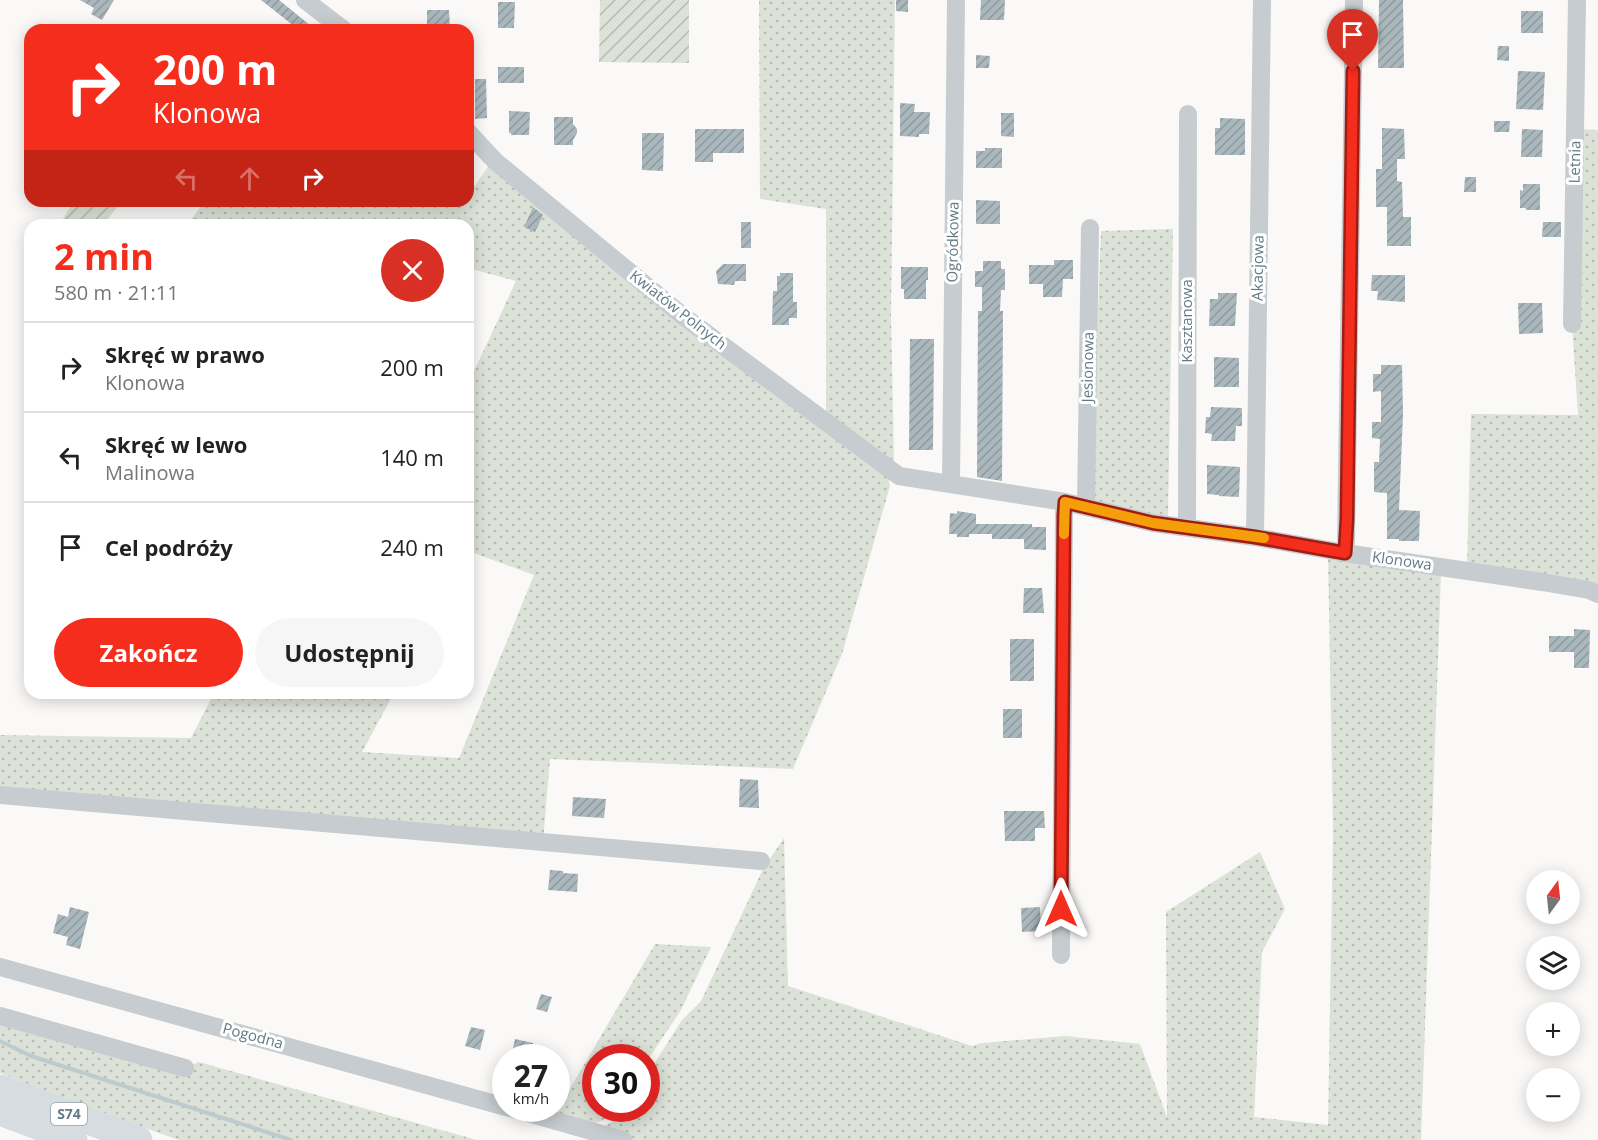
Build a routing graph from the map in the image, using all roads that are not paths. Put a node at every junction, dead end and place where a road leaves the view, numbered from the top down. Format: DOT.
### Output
graph roads {
  1 [pos="305,0"];
  2 [pos="956,0"];
  3 [pos="1262,0"];
  4 [pos="1354,0"];
  5 [pos="1577,0"];
  6 [pos="336,24"];
  7 [pos="1188,114"];
  8 [pos="474,138"];
  9 [pos="1090,228"];
  10 [pos="1572,324"];
  11 [pos="899,476"];
  12 [pos="951,484"];
  13 [pos="1065,502"];
  14 [pos="1086,506"];
  15 [pos="1187,528"];
  16 [pos="1255,537"];
  17 [pos="1345,553"];
  18 [pos="1598,594"];
  19 [pos="0,795"];
  20 [pos="761,861"];
  21 [pos="1060,955"];
  22 [pos="0,967"];
  23 [pos="0,1016"];
  24 [pos="185,1068"];
  25 [pos="0,1088"];
  26 [pos="492,1103"];
  27 [pos="0,1112"];
  28 [pos="559,1122"];
  29 [pos="74,1140"];
  30 [pos="139,1140"];
  31 [pos="623,1140"];
  1 -- 6 [label="street"];
  2 -- 12 [label="street, Ogródkowa"];
  3 -- 16 [label="street, Akacjowa"];
  4 -- 17 [label="street"];
  5 -- 10 [label="street, Letnia"];
  7 -- 15 [label="street, Kasztanowa"];
  8 -- 11 [label="street, Kwiatów Polnych"];
  9 -- 14 [label="street, Jesionowa"];
  11 -- 12 [label="street, Klonowa"];
  12 -- 13 [label="street, Klonowa"];
  13 -- 14 [label="street, Klonowa"];
  13 -- 21 [label="street"];
  14 -- 15 [label="street, Klonowa"];
  15 -- 16 [label="street, Klonowa"];
  16 -- 17 [label="street, Klonowa"];
  17 -- 18 [label="street, Klonowa"];
  19 -- 20 [label="street"];
  22 -- 26 [label="street, Pogodna"];
  23 -- 24 [label="street"];
  25 -- 30 [label="highway, S74"];
  27 -- 29 [label="highway, S74"];
  28 -- 31 [label="street"];
}
